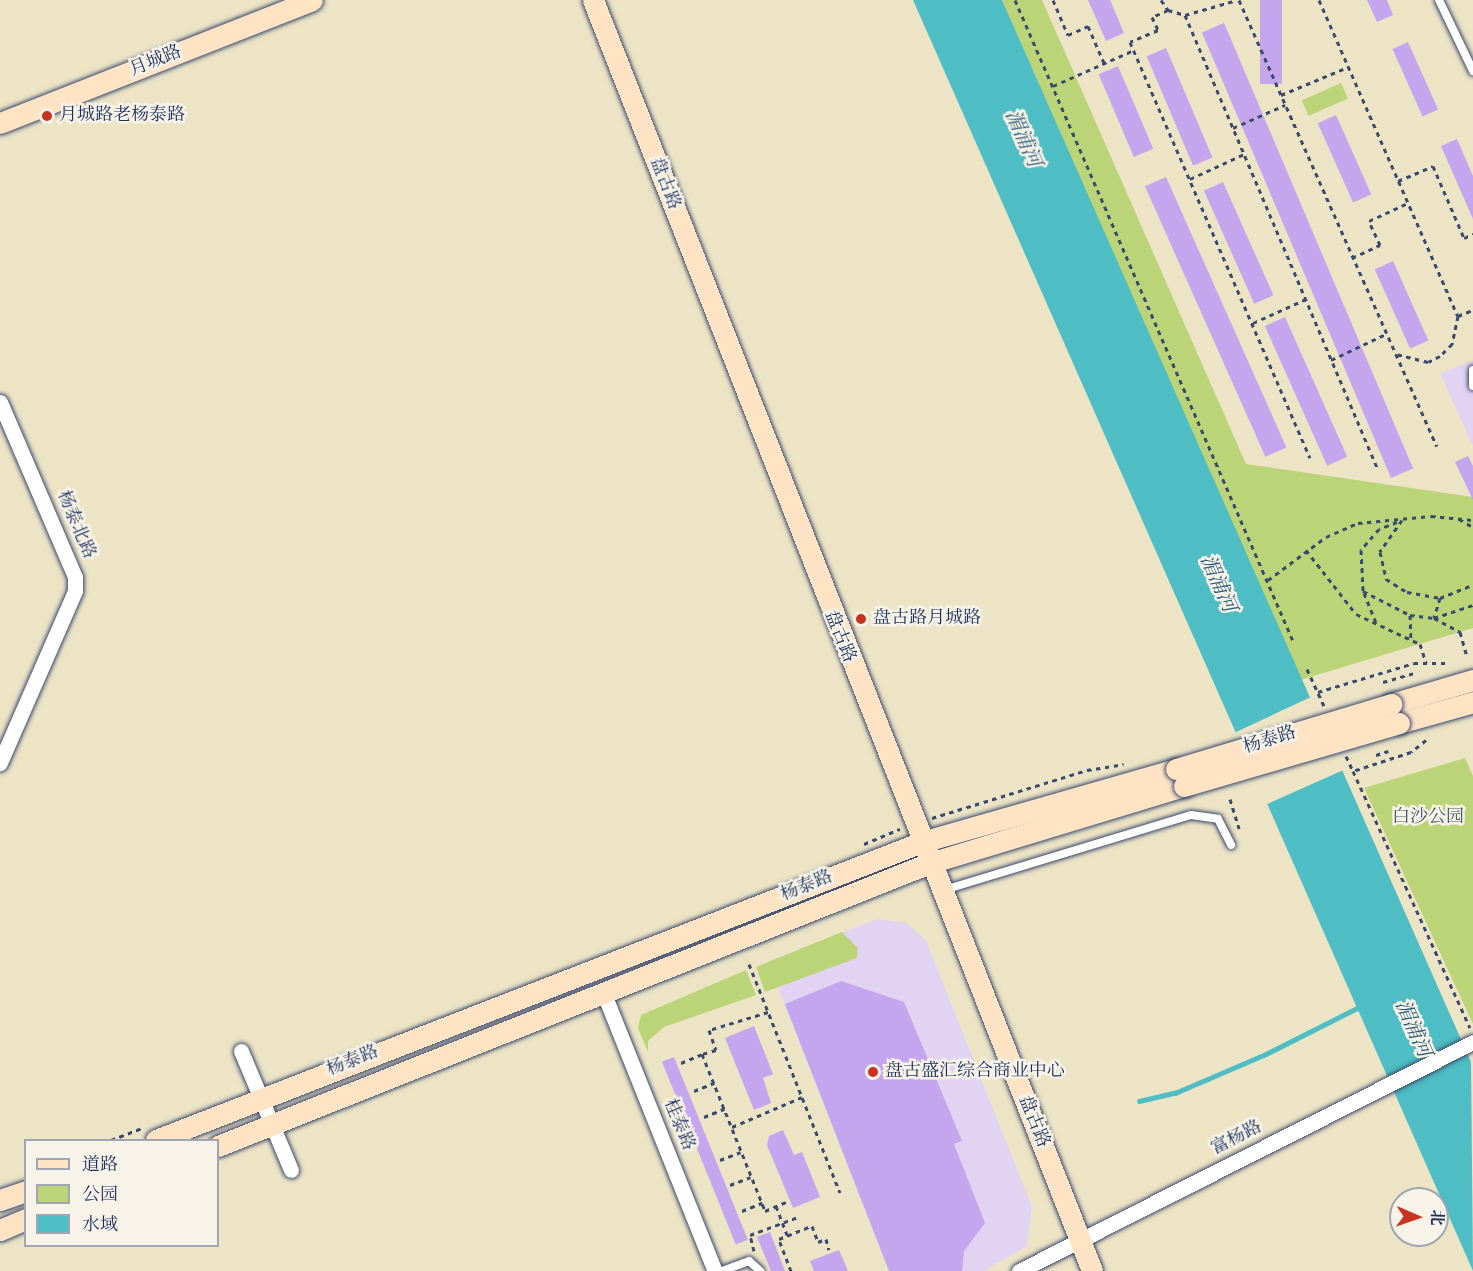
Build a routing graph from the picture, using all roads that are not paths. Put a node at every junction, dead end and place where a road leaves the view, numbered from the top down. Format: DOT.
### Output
graph roads {
  1 [pos="312,0"];
  2 [pos="593,0"];
  3 [pos="1439,0"];
  4 [pos="1473,71"];
  5 [pos="0,123"];
  6 [pos="1473,370"];
  7 [pos="1473,386"];
  8 [pos="0,402"];
  9 [pos="1473,680"];
  10 [pos="1473,702"];
  11 [pos="1395,714"];
  12 [pos="0,763"];
  13 [pos="1180,778"];
  14 [pos="922,842"];
  15 [pos="1232,846"];
  16 [pos="930,863"];
  17 [pos="941,891"];
  18 [pos="604,994"];
  19 [pos="1473,1042"];
  20 [pos="241,1051"];
  21 [pos="261,1098"];
  22 [pos="272,1124"];
  23 [pos="158,1139"];
  24 [pos="219,1146"];
  25 [pos="291,1170"];
  26 [pos="24,1192"];
  27 [pos="0,1200"];
  28 [pos="24,1221"];
  29 [pos="0,1230"];
  30 [pos="1080,1241"];
  31 [pos="715,1271"];
  32 [pos="722,1271"];
  33 [pos="760,1271"];
  34 [pos="1019,1271"];
  35 [pos="1092,1271"];
  1 -- 5 [label="main road, 月城路"];
  2 -- 14 [label="main road, 盘古路"];
  3 -- 4 [label="lane"];
  6 -- 7 [label="lane"];
  8 -- 12 [label="street, 杨泰北路"];
  9 -- 11 [label="main road, 杨泰路"];
  10 -- 11 [label="main road, 杨泰路"];
  11 -- 13 [label="main road, 杨泰路, bridge"];
  13 -- 14 [label="main road, 杨泰路"];
  13 -- 16 [label="main road, 杨泰路"];
  14 -- 16 [label="main road, 盘古路"];
  14 -- 21 [label="main road, 杨泰路"];
  15 -- 17 [label="lane"];
  16 -- 17 [label="main road, 盘古路"];
  16 -- 18 [label="main road, 杨泰路"];
  17 -- 30 [label="main road, 盘古路"];
  18 -- 22 [label="main road, 杨泰路"];
  18 -- 31 [label="street, 桂泰路"];
  19 -- 30 [label="street, 富杨路"];
  20 -- 21 [label="street"];
  21 -- 22 [label="street"];
  21 -- 23 [label="main road, 杨泰路"];
  22 -- 24 [label="main road, 杨泰路"];
  22 -- 25 [label="street"];
  26 -- 27 [label="main road"];
  28 -- 29 [label="main road"];
  30 -- 34 [label="street, 富杨路"];
  30 -- 35 [label="main road, 盘古路"];
  32 -- 33 [label="lane"];
}
